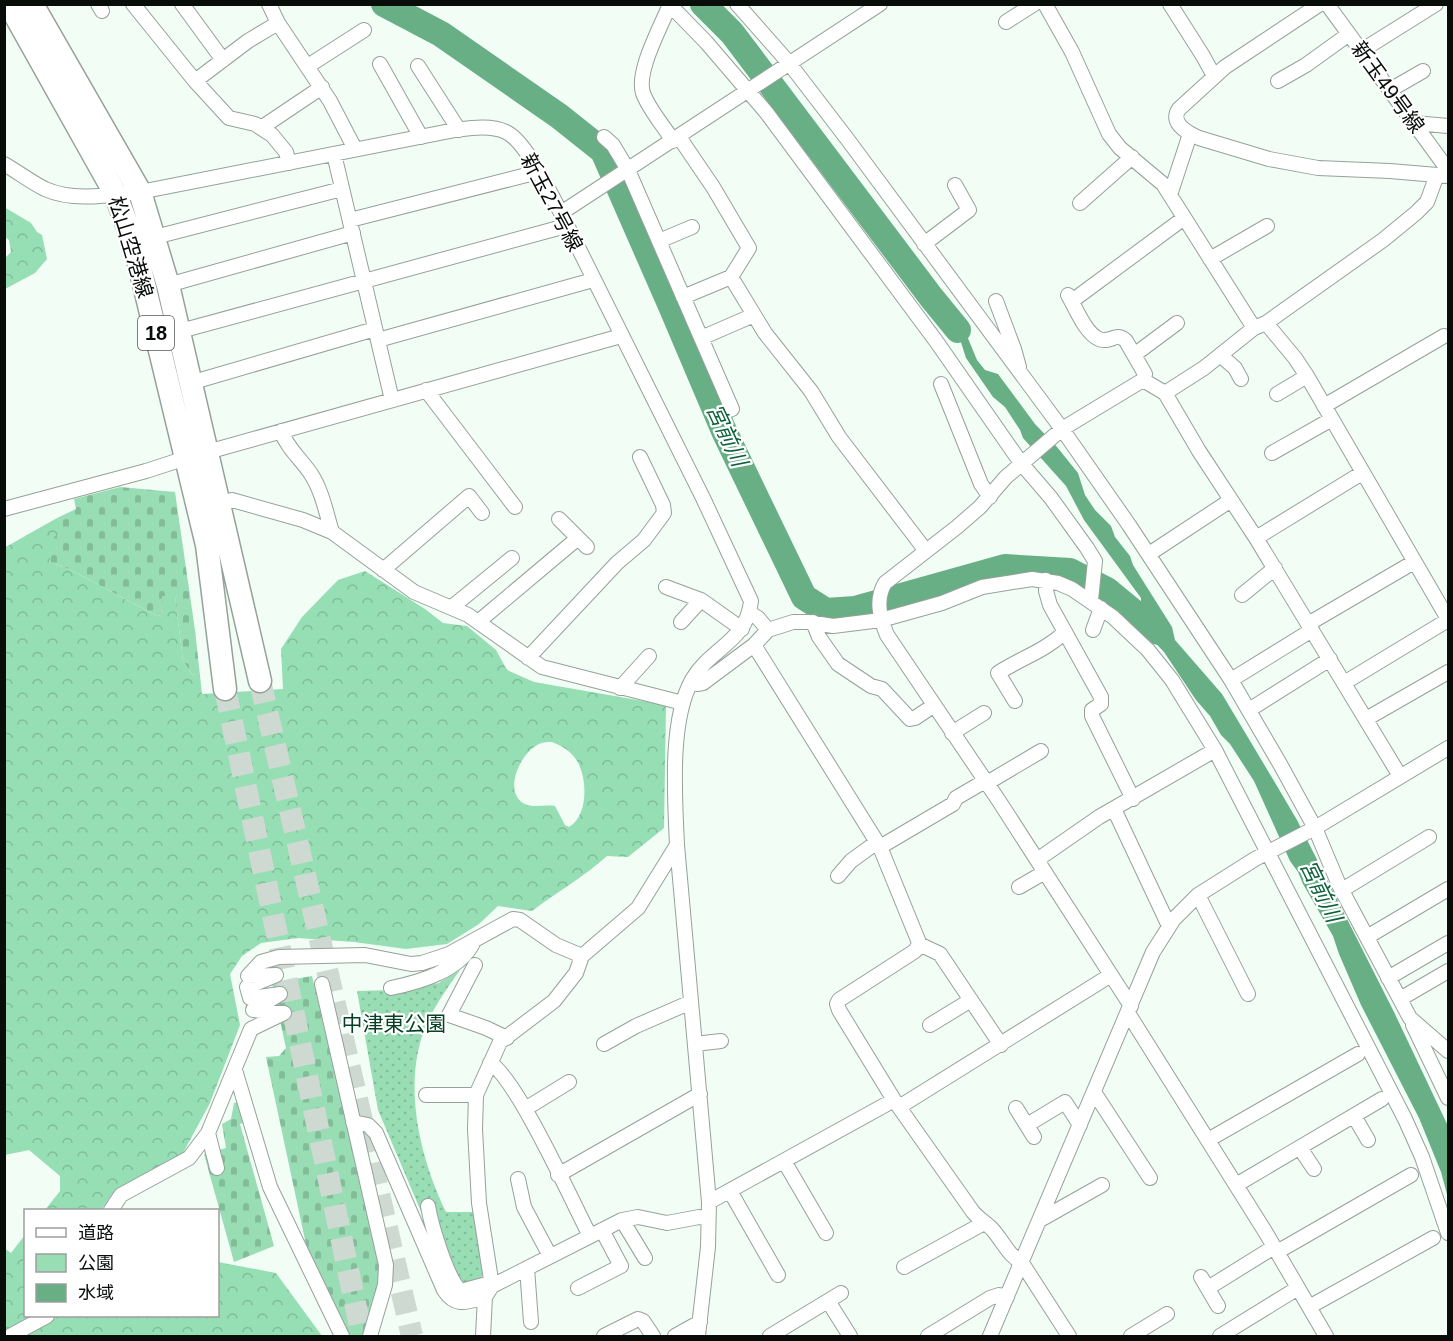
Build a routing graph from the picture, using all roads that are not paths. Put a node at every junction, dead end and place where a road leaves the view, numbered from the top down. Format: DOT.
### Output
graph roads {
  1 [pos="9,4"];
  2 [pos="32,4"];
  3 [pos="133,4"];
  4 [pos="182,4"];
  5 [pos="737,4"];
  6 [pos="880,4"];
  7 [pos="1034,4"];
  8 [pos="1045,4"];
  9 [pos="1170,4"];
  10 [pos="1320,4"];
  11 [pos="1326,4"];
  12 [pos="1436,4"];
  13 [pos="670,5"];
  14 [pos="276,11"];
  15 [pos="1006,22"];
  16 [pos="364,30"];
  17 [pos="1348,34"];
  18 [pos="1361,51"];
  19 [pos="223,60"];
  20 [pos="380,64"];
  21 [pos="308,66"];
  22 [pos="418,66"];
  23 [pos="786,66"];
  24 [pos="1423,71"];
  25 [pos="1214,76"];
  26 [pos="195,81"];
  27 [pos="1278,81"];
  28 [pos="322,87"];
  29 [pos="751,89"];
  30 [pos="1390,90"];
  31 [pos="1414,123"];
  32 [pos="1449,126"];
  33 [pos="261,128"];
  34 [pos="459,130"];
  35 [pos="1190,134"];
  36 [pos="604,136"];
  37 [pos="421,137"];
  38 [pos="676,139"];
  39 [pos="355,149"];
  40 [pos="334,154"];
  41 [pos="1132,157"];
  42 [pos="289,162"];
  43 [pos="4,164"];
  44 [pos="626,171"];
  45 [pos="538,172"];
  46 [pos="1445,174"];
  47 [pos="955,185"];
  48 [pos="342,189"];
  49 [pos="140,192"];
  50 [pos="116,195"];
  51 [pos="1170,195"];
  52 [pos="1080,203"];
  53 [pos="1184,218"];
  54 [pos="564,220"];
  55 [pos="1267,226"];
  56 [pos="351,227"];
  57 [pos="692,227"];
  58 [pos="155,237"];
  59 [pos="658,241"];
  60 [pos="924,244"];
  61 [pos="1210,258"];
  62 [pos="731,277"];
  63 [pos="593,280"];
  64 [pos="364,281"];
  65 [pos="168,285"];
  66 [pos="683,297"];
  67 [pos="996,301"];
  68 [pos="754,315"];
  69 [pos="1178,323"];
  70 [pos="1260,326"];
  71 [pos="179,332"];
  72 [pos="377,335"];
  73 [pos="621,336"];
  74 [pos="1444,336"];
  75 [pos="157,338"];
  76 [pos="701,338"];
  77 [pos="1134,354"];
  78 [pos="1220,355"];
  79 [pos="1020,373"];
  80 [pos="1307,376"];
  81 [pos="1241,379"];
  82 [pos="1143,380"];
  83 [pos="190,383"];
  84 [pos="941,384"];
  85 [pos="426,390"];
  86 [pos="1165,393"];
  87 [pos="1277,394"];
  88 [pos="392,399"];
  89 [pos="1324,406"];
  90 [pos="732,410"];
  91 [pos="1332,420"];
  92 [pos="281,431"];
  93 [pos="1059,431"];
  94 [pos="1272,453"];
  95 [pos="196,455"];
  96 [pos="640,457"];
  97 [pos="1024,461"];
  98 [pos="1362,473"];
  99 [pos="990,497"];
  100 [pos="1231,500"];
  101 [pos="218,503"];
  102 [pos="515,507"];
  103 [pos="4,508"];
  104 [pos="482,513"];
  105 [pos="559,519"];
  106 [pos="332,532"];
  107 [pos="1256,538"];
  108 [pos="926,551"];
  109 [pos="1149,554"];
  110 [pos="512,558"];
  111 [pos="1414,562"];
  112 [pos="1275,568"];
  113 [pos="383,570"];
  114 [pos="1046,580"];
  115 [pos="666,587"];
  116 [pos="1242,596"];
  117 [pos="700,600"];
  118 [pos="1444,600"];
  119 [pos="1094,601"];
  120 [pos="452,608"];
  121 [pos="750,614"];
  122 [pos="880,617"];
  123 [pos="1449,620"];
  124 [pos="478,622"];
  125 [pos="681,622"];
  126 [pos="813,622"];
  127 [pos="1310,627"];
  128 [pos="742,629"];
  129 [pos="768,630"];
  130 [pos="1093,630"];
  131 [pos="1065,632"];
  132 [pos="754,645"];
  133 [pos="649,656"];
  134 [pos="528,658"];
  135 [pos="1330,659"];
  136 [pos="1449,672"];
  137 [pos="1231,680"];
  138 [pos="260,681"];
  139 [pos="691,682"];
  140 [pos="1344,683"];
  141 [pos="621,688"];
  142 [pos="225,689"];
  143 [pos="1006,695"];
  144 [pos="683,703"];
  145 [pos="933,706"];
  146 [pos="1249,710"];
  147 [pos="984,713"];
  148 [pos="1366,719"];
  149 [pos="952,733"];
  150 [pos="1449,748"];
  151 [pos="1215,750"];
  152 [pos="1041,751"];
  153 [pos="1400,776"];
  154 [pos="986,782"];
  155 [pos="1133,798"];
  156 [pos="1114,809"];
  157 [pos="1313,829"];
  158 [pos="1429,837"];
  159 [pos="677,845"];
  160 [pos="878,845"];
  161 [pos="1272,852"];
  162 [pos="1041,866"];
  163 [pos="838,876"];
  164 [pos="1019,887"];
  165 [pos="1449,889"];
  166 [pos="1342,890"];
  167 [pos="1198,895"];
  168 [pos="1306,925"];
  169 [pos="1169,926"];
  170 [pos="1293,932"];
  171 [pos="1367,937"];
  172 [pos="475,941"];
  173 [pos="1449,943"];
  174 [pos="919,944"];
  175 [pos="582,956"];
  176 [pos="475,964"];
  177 [pos="1449,971"];
  178 [pos="1111,975"];
  179 [pos="1388,978"];
  180 [pos="322,984"];
  181 [pos="391,988"];
  182 [pos="1248,994"];
  183 [pos="1400,999"];
  184 [pos="971,1000"];
  185 [pos="691,1002"];
  186 [pos="1129,1009"];
  187 [pos="1410,1018"];
  188 [pos="930,1025"];
  189 [pos="507,1038"];
  190 [pos="721,1041"];
  191 [pos="604,1044"];
  192 [pos="695,1044"];
  193 [pos="1001,1045"];
  194 [pos="1449,1051"];
  195 [pos="1358,1054"];
  196 [pos="490,1063"];
  197 [pos="1342,1064"];
  198 [pos="235,1070"];
  199 [pos="1349,1076"];
  200 [pos="568,1082"];
  201 [pos="1094,1092"];
  202 [pos="699,1094"];
  203 [pos="426,1095"];
  204 [pos="476,1095"];
  205 [pos="1449,1098"];
  206 [pos="1383,1100"];
  207 [pos="896,1103"];
  208 [pos="1268,1106"];
  209 [pos="1016,1108"];
  210 [pos="525,1109"];
  211 [pos="1354,1116"];
  212 [pos="1275,1119"];
  213 [pos="353,1122"];
  214 [pos="1080,1125"];
  215 [pos="208,1134"];
  216 [pos="1208,1140"];
  217 [pos="1368,1140"];
  218 [pos="1300,1148"];
  219 [pos="784,1161"];
  220 [pos="218,1168"];
  221 [pos="1314,1169"];
  222 [pos="558,1175"];
  223 [pos="1401,1176"];
  224 [pos="1150,1178"];
  225 [pos="518,1179"];
  226 [pos="1236,1185"];
  227 [pos="730,1191"];
  228 [pos="1097,1193"];
  229 [pos="709,1202"];
  230 [pos="1330,1204"];
  231 [pos="428,1206"];
  232 [pos="112,1209"];
  233 [pos="1338,1217"];
  234 [pos="708,1219"];
  235 [pos="622,1220"];
  236 [pos="1040,1220"];
  237 [pos="984,1223"];
  238 [pos="596,1233"];
  239 [pos="826,1233"];
  240 [pos="1449,1233"];
  241 [pos="1433,1238"];
  242 [pos="1276,1249"];
  243 [pos="550,1256"];
  244 [pos="645,1258"];
  245 [pos="1022,1263"];
  246 [pos="904,1266"];
  247 [pos="527,1268"];
  248 [pos="778,1275"];
  249 [pos="578,1288"];
  250 [pos="1298,1288"];
  251 [pos="489,1292"];
  252 [pos="841,1293"];
  253 [pos="1007,1297"];
  254 [pos="828,1300"];
  255 [pos="1218,1306"];
  256 [pos="1309,1307"];
  257 [pos="1167,1314"];
  258 [pos="45,1317"];
  259 [pos="531,1322"];
  260 [pos="700,1322"];
  261 [pos="790,1331"];
  262 [pos="10,1336"];
  263 [pos="342,1336"];
  264 [pos="370,1336"];
  265 [pos="483,1336"];
  266 [pos="604,1336"];
  267 [pos="653,1336"];
  268 [pos="675,1336"];
  269 [pos="698,1336"];
  270 [pos="770,1336"];
  271 [pos="850,1336"];
  272 [pos="928,1336"];
  273 [pos="990,1336"];
  274 [pos="1069,1336"];
  275 [pos="1131,1336"];
  276 [pos="1220,1336"];
  277 [pos="1326,1336"];
  1 -- 50 [label="main road, 松山空港線 / 18"];
  2 -- 49 [label="main road, 松山空港線 / 18"];
  3 -- 26 [label="street"];
  4 -- 19 [label="street"];
  5 -- 23 [label="street"];
  6 -- 23 [label="street"];
  7 -- 15 [label="street"];
  8 -- 41 [label="street"];
  9 -- 25 [label="street"];
  10 -- 25 [label="street"];
  11 -- 17 [label="street, 新玉49号線"];
  12 -- 18 [label="street"];
  13 -- 29 [label="street"];
  13 -- 38 [label="street"];
  14 -- 19 [label="street"];
  14 -- 21 [label="street"];
  16 -- 21 [label="street"];
  17 -- 18 [label="street, 新玉49号線"];
  17 -- 27 [label="street"];
  18 -- 30 [label="street, 新玉49号線"];
  19 -- 26 [label="street"];
  20 -- 37 [label="street"];
  21 -- 28 [label="street"];
  22 -- 34 [label="street"];
  23 -- 29 [label="street"];
  23 -- 60 [label="street"];
  24 -- 30 [label="street"];
  25 -- 35 [label="street"];
  26 -- 33 [label="street"];
  28 -- 33 [label="street"];
  28 -- 39 [label="street"];
  29 -- 38 [label="street"];
  29 -- 97 [label="street"];
  30 -- 31 [label="street, 新玉49号線"];
  31 -- 32 [label="street"];
  31 -- 46 [label="street, 新玉49号線"];
  33 -- 42 [label="street"];
  34 -- 37 [label="street, 新玉27号線"];
  34 -- 45 [label="street, 新玉27号線"];
  35 -- 46 [label="street"];
  35 -- 51 [label="street"];
  36 -- 44 [label="street"];
  37 -- 39 [label="street, 新玉27号線"];
  38 -- 44 [label="street"];
  38 -- 62 [label="street"];
  39 -- 40 [label="street, 新玉27号線"];
  40 -- 42 [label="street, 新玉27号線"];
  40 -- 48 [label="street"];
  41 -- 51 [label="street"];
  41 -- 52 [label="street"];
  42 -- 49 [label="street, 新玉27号線"];
  43 -- 50 [label="street, 新玉27号線"];
  44 -- 54 [label="street"];
  44 -- 59 [label="street"];
  45 -- 54 [label="street, 新玉27号線"];
  45 -- 56 [label="street"];
  46 -- 70 [label="street"];
  47 -- 60 [label="street"];
  48 -- 56 [label="street"];
  48 -- 58 [label="street"];
  49 -- 50 [label="street, 新玉27号線"];
  49 -- 58 [label="main road, 松山空港線 / 18"];
  50 -- 75 [label="main road, 松山空港線 / 18"];
  51 -- 53 [label="street"];
  53 -- 61 [label="street"];
  53 -- 77 [label="street"];
  54 -- 63 [label="street, 新玉27号線"];
  54 -- 64 [label="street"];
  55 -- 61 [label="street"];
  56 -- 64 [label="street"];
  56 -- 65 [label="street"];
  57 -- 59 [label="street"];
  58 -- 65 [label="main road, 松山空港線 / 18"];
  59 -- 66 [label="street"];
  60 -- 79 [label="street"];
  61 -- 70 [label="street"];
  62 -- 66 [label="street"];
  62 -- 68 [label="street"];
  63 -- 72 [label="street"];
  63 -- 73 [label="street, 新玉27号線"];
  64 -- 71 [label="street"];
  64 -- 72 [label="street"];
  65 -- 71 [label="main road, 松山空港線 / 18"];
  66 -- 76 [label="street"];
  67 -- 79 [label="street"];
  68 -- 76 [label="street"];
  68 -- 108 [label="street"];
  69 -- 77 [label="street"];
  70 -- 78 [label="street"];
  70 -- 80 [label="street"];
  71 -- 75 [label="street"];
  71 -- 83 [label="main road, 松山空港線 / 18"];
  72 -- 83 [label="street"];
  72 -- 88 [label="street"];
  73 -- 85 [label="street"];
  73 -- 121 [label="street, 新玉27号線"];
  74 -- 89 [label="street"];
  75 -- 95 [label="main road, 松山空港線 / 18"];
  76 -- 90 [label="street"];
  77 -- 82 [label="street"];
  78 -- 81 [label="street"];
  78 -- 86 [label="street"];
  79 -- 93 [label="street"];
  80 -- 87 [label="street"];
  80 -- 89 [label="street"];
  82 -- 86 [label="street"];
  82 -- 93 [label="street"];
  83 -- 95 [label="main road, 松山空港線 / 18"];
  84 -- 99 [label="street"];
  85 -- 88 [label="street"];
  85 -- 102 [label="street"];
  86 -- 100 [label="street"];
  88 -- 92 [label="street"];
  89 -- 91 [label="street"];
  91 -- 94 [label="street"];
  91 -- 98 [label="street"];
  92 -- 95 [label="street"];
  92 -- 106 [label="street"];
  93 -- 97 [label="street"];
  93 -- 109 [label="street"];
  95 -- 101 [label="main road, 松山空港線 / 18"];
  95 -- 103 [label="street"];
  95 -- 142 [label="main road, 松山空港線 / 18"];
  96 -- 134 [label="street"];
  97 -- 99 [label="street"];
  97 -- 119 [label="street"];
  98 -- 107 [label="street"];
  98 -- 111 [label="street"];
  99 -- 108 [label="street"];
  100 -- 107 [label="street"];
  100 -- 109 [label="street"];
  101 -- 106 [label="street"];
  101 -- 138 [label="main road, 松山空港線 / 18"];
  104 -- 113 [label="street"];
  105 -- 124 [label="street"];
  106 -- 113 [label="street"];
  107 -- 112 [label="street"];
  108 -- 122 [label="street"];
  109 -- 137 [label="street"];
  110 -- 120 [label="street"];
  111 -- 118 [label="street"];
  111 -- 127 [label="street"];
  112 -- 116 [label="street"];
  112 -- 127 [label="street"];
  113 -- 120 [label="street"];
  114 -- 119 [label="street"];
  114 -- 122 [label="street"];
  114 -- 131 [label="street"];
  115 -- 117 [label="street"];
  117 -- 125 [label="street"];
  117 -- 128 [label="street"];
  118 -- 123 [label="street"];
  119 -- 130 [label="street"];
  119 -- 151 [label="street"];
  120 -- 124 [label="street"];
  121 -- 128 [label="street"];
  121 -- 129 [label="street"];
  122 -- 126 [label="street"];
  122 -- 145 [label="street"];
  123 -- 140 [label="street"];
  124 -- 134 [label="street"];
  126 -- 129 [label="street"];
  126 -- 145 [label="street"];
  127 -- 135 [label="street"];
  127 -- 137 [label="street"];
  128 -- 139 [label="street"];
  129 -- 132 [label="street"];
  131 -- 143 [label="street"];
  131 -- 155 [label="street"];
  132 -- 139 [label="street"];
  132 -- 160 [label="street"];
  133 -- 141 [label="street"];
  134 -- 141 [label="street"];
  135 -- 140 [label="street"];
  135 -- 146 [label="street"];
  136 -- 148 [label="street"];
  137 -- 146 [label="street"];
  139 -- 144 [label="street"];
  140 -- 148 [label="street"];
  141 -- 144 [label="street"];
  144 -- 159 [label="street"];
  145 -- 149 [label="street"];
  146 -- 157 [label="street"];
  147 -- 149 [label="street"];
  148 -- 153 [label="street"];
  149 -- 154 [label="street"];
  150 -- 153 [label="street"];
  151 -- 155 [label="street"];
  151 -- 161 [label="street"];
  152 -- 154 [label="street"];
  153 -- 157 [label="street"];
  154 -- 160 [label="street"];
  154 -- 162 [label="street"];
  155 -- 156 [label="street"];
  156 -- 162 [label="street"];
  156 -- 169 [label="street"];
  157 -- 161 [label="street"];
  157 -- 166 [label="street"];
  158 -- 166 [label="street"];
  159 -- 175 [label="street"];
  159 -- 185 [label="street"];
  160 -- 163 [label="street"];
  160 -- 174 [label="street"];
  161 -- 167 [label="street"];
  161 -- 168 [label="street"];
  162 -- 164 [label="street"];
  162 -- 178 [label="street"];
  165 -- 171 [label="street"];
  166 -- 171 [label="street"];
  167 -- 169 [label="street"];
  167 -- 182 [label="street"];
  168 -- 170 [label="street"];
  168 -- 240 [label="street"];
  169 -- 186 [label="street"];
  171 -- 179 [label="street"];
  172 -- 175 [label="street"];
  172 -- 181 [label="street"];
  172 -- 198 [label="street"];
  173 -- 179 [label="street"];
  174 -- 184 [label="street"];
  174 -- 207 [label="street"];
  175 -- 189 [label="street"];
  176 -- 189 [label="street"];
  177 -- 183 [label="street"];
  178 -- 186 [label="street"];
  178 -- 193 [label="street"];
  179 -- 183 [label="street"];
  180 -- 213 [label="street"];
  183 -- 187 [label="street"];
  184 -- 188 [label="street"];
  184 -- 193 [label="street"];
  185 -- 191 [label="street"];
  185 -- 192 [label="street"];
  186 -- 201 [label="street"];
  186 -- 216 [label="street"];
  187 -- 194 [label="street"];
  187 -- 205 [label="street"];
  189 -- 196 [label="street"];
  190 -- 192 [label="street"];
  192 -- 202 [label="street"];
  193 -- 207 [label="street"];
  195 -- 197 [label="street"];
  196 -- 204 [label="street"];
  196 -- 210 [label="street"];
  197 -- 199 [label="street"];
  197 -- 208 [label="street"];
  198 -- 215 [label="street"];
  198 -- 263 [label="street"];
  200 -- 210 [label="street"];
  201 -- 214 [label="street"];
  201 -- 224 [label="street"];
  202 -- 222 [label="street"];
  202 -- 229 [label="street"];
  203 -- 204 [label="street"];
  204 -- 251 [label="street"];
  206 -- 211 [label="street"];
  207 -- 219 [label="street"];
  207 -- 237 [label="street"];
  208 -- 212 [label="street"];
  208 -- 216 [label="street"];
  209 -- 214 [label="street"];
  210 -- 222 [label="street"];
  211 -- 217 [label="street"];
  211 -- 218 [label="street"];
  213 -- 251 [label="street"];
  213 -- 264 [label="street"];
  214 -- 236 [label="street"];
  215 -- 220 [label="street"];
  215 -- 232 [label="street"];
  216 -- 226 [label="street"];
  218 -- 221 [label="street"];
  218 -- 226 [label="street"];
  219 -- 227 [label="street"];
  219 -- 239 [label="street"];
  222 -- 238 [label="street"];
  223 -- 233 [label="street"];
  225 -- 243 [label="street"];
  226 -- 242 [label="street"];
  227 -- 229 [label="street"];
  227 -- 248 [label="street"];
  228 -- 236 [label="street"];
  229 -- 234 [label="street"];
  230 -- 233 [label="street"];
  231 -- 251 [label="street"];
  233 -- 242 [label="street"];
  234 -- 235 [label="street"];
  234 -- 260 [label="street"];
  235 -- 238 [label="street"];
  235 -- 244 [label="street"];
  236 -- 245 [label="street"];
  237 -- 245 [label="street"];
  237 -- 246 [label="street"];
  238 -- 243 [label="street"];
  238 -- 249 [label="street"];
  241 -- 256 [label="street"];
  242 -- 250 [label="street"];
  242 -- 255 [label="street"];
  243 -- 247 [label="street"];
  245 -- 253 [label="street"];
  245 -- 274 [label="street"];
  247 -- 251 [label="street"];
  247 -- 259 [label="street"];
  250 -- 256 [label="street"];
  250 -- 276 [label="street"];
  251 -- 265 [label="street"];
  252 -- 254 [label="street"];
  253 -- 272 [label="street"];
  253 -- 273 [label="street"];
  254 -- 261 [label="street"];
  254 -- 271 [label="street"];
  256 -- 277 [label="street"];
  257 -- 275 [label="street"];
  258 -- 262 [label="street"];
  260 -- 268 [label="street"];
  260 -- 269 [label="street"];
  261 -- 270 [label="street"];
  266 -- 267 [label="street"];
}
